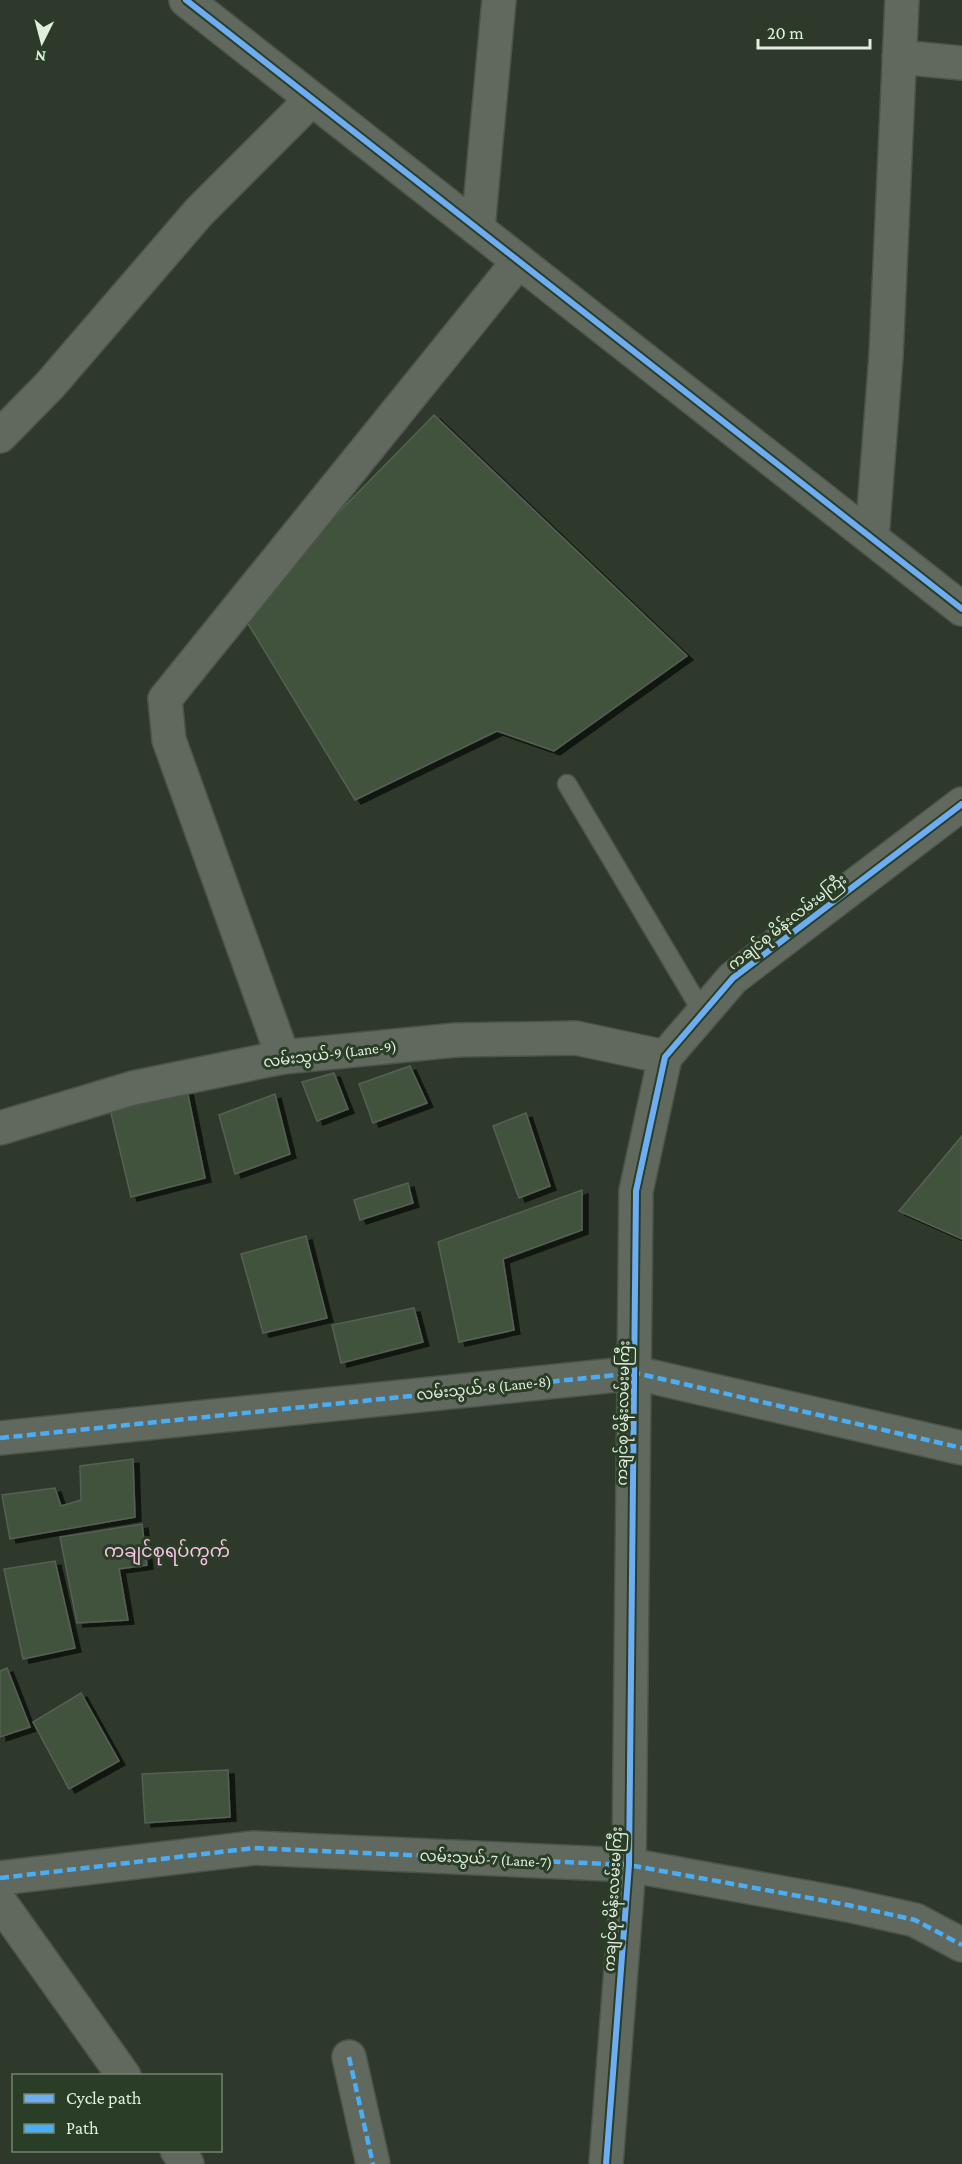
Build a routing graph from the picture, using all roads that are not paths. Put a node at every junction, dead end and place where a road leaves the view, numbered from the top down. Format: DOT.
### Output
graph roads {
  1 [pos="186,0"];
  2 [pos="499,0"];
  3 [pos="902,0"];
  4 [pos="899,57"];
  5 [pos="962,63"];
  6 [pos="312,99"];
  7 [pos="478,228"];
  8 [pos="519,261"];
  9 [pos="0,436"];
  10 [pos="872,537"];
  11 [pos="962,609"];
  12 [pos="567,784"];
  13 [pos="962,804"];
  14 [pos="703,1013"];
  15 [pos="283,1057"];
  16 [pos="665,1057"];
  17 [pos="0,1128"];
  18 [pos="636,1373"];
  19 [pos="0,1438"];
  20 [pos="962,1448"];
  21 [pos="629,1865"];
  22 [pos="0,1878"];
  23 [pos="0,1902"];
  24 [pos="962,1945"];
  25 [pos="349,2057"];
  26 [pos="122,2074"];
  27 [pos="178,2152"];
  28 [pos="187,2164"];
  29 [pos="373,2164"];
  30 [pos="606,2164"];
  1 -- 6 [label="street"];
  2 -- 7 [label="street"];
  3 -- 4 [label="street"];
  4 -- 5 [label="street"];
  4 -- 10 [label="street"];
  6 -- 7 [label="street"];
  6 -- 9 [label="street"];
  7 -- 8 [label="street"];
  8 -- 10 [label="street"];
  8 -- 15 [label="street"];
  10 -- 11 [label="street"];
  12 -- 14 [label="lane"];
  13 -- 14 [label="street, ကချင်စု မိန်းလမ်းမကြီး"];
  14 -- 16 [label="street, ကချင်စု မိန်းလမ်းမကြီး"];
  15 -- 16 [label="street, လမ်းသွယ်-9 (Lane-9)"];
  15 -- 17 [label="street, လမ်းသွယ်-9 (Lane-9)"];
  16 -- 18 [label="street, ကချင်စု မိန်းလမ်းမကြီး"];
  18 -- 19 [label="street, လမ်းသွယ်-8 (Lane-8)"];
  18 -- 20 [label="street, လမ်းသွယ်-8 (Lane-8)"];
  18 -- 21 [label="street, ကချင်စု မိန်းလမ်းမကြီး"];
  21 -- 22 [label="street, လမ်းသွယ်-7 (Lane-7)"];
  21 -- 24 [label="street, လမ်းသွယ်-7 (Lane-7)"];
  21 -- 30 [label="street, ကချင်စု မိန်းလမ်းမကြီး"];
  23 -- 26 [label="street"];
  25 -- 29 [label="street"];
  27 -- 28 [label="street"];
}
